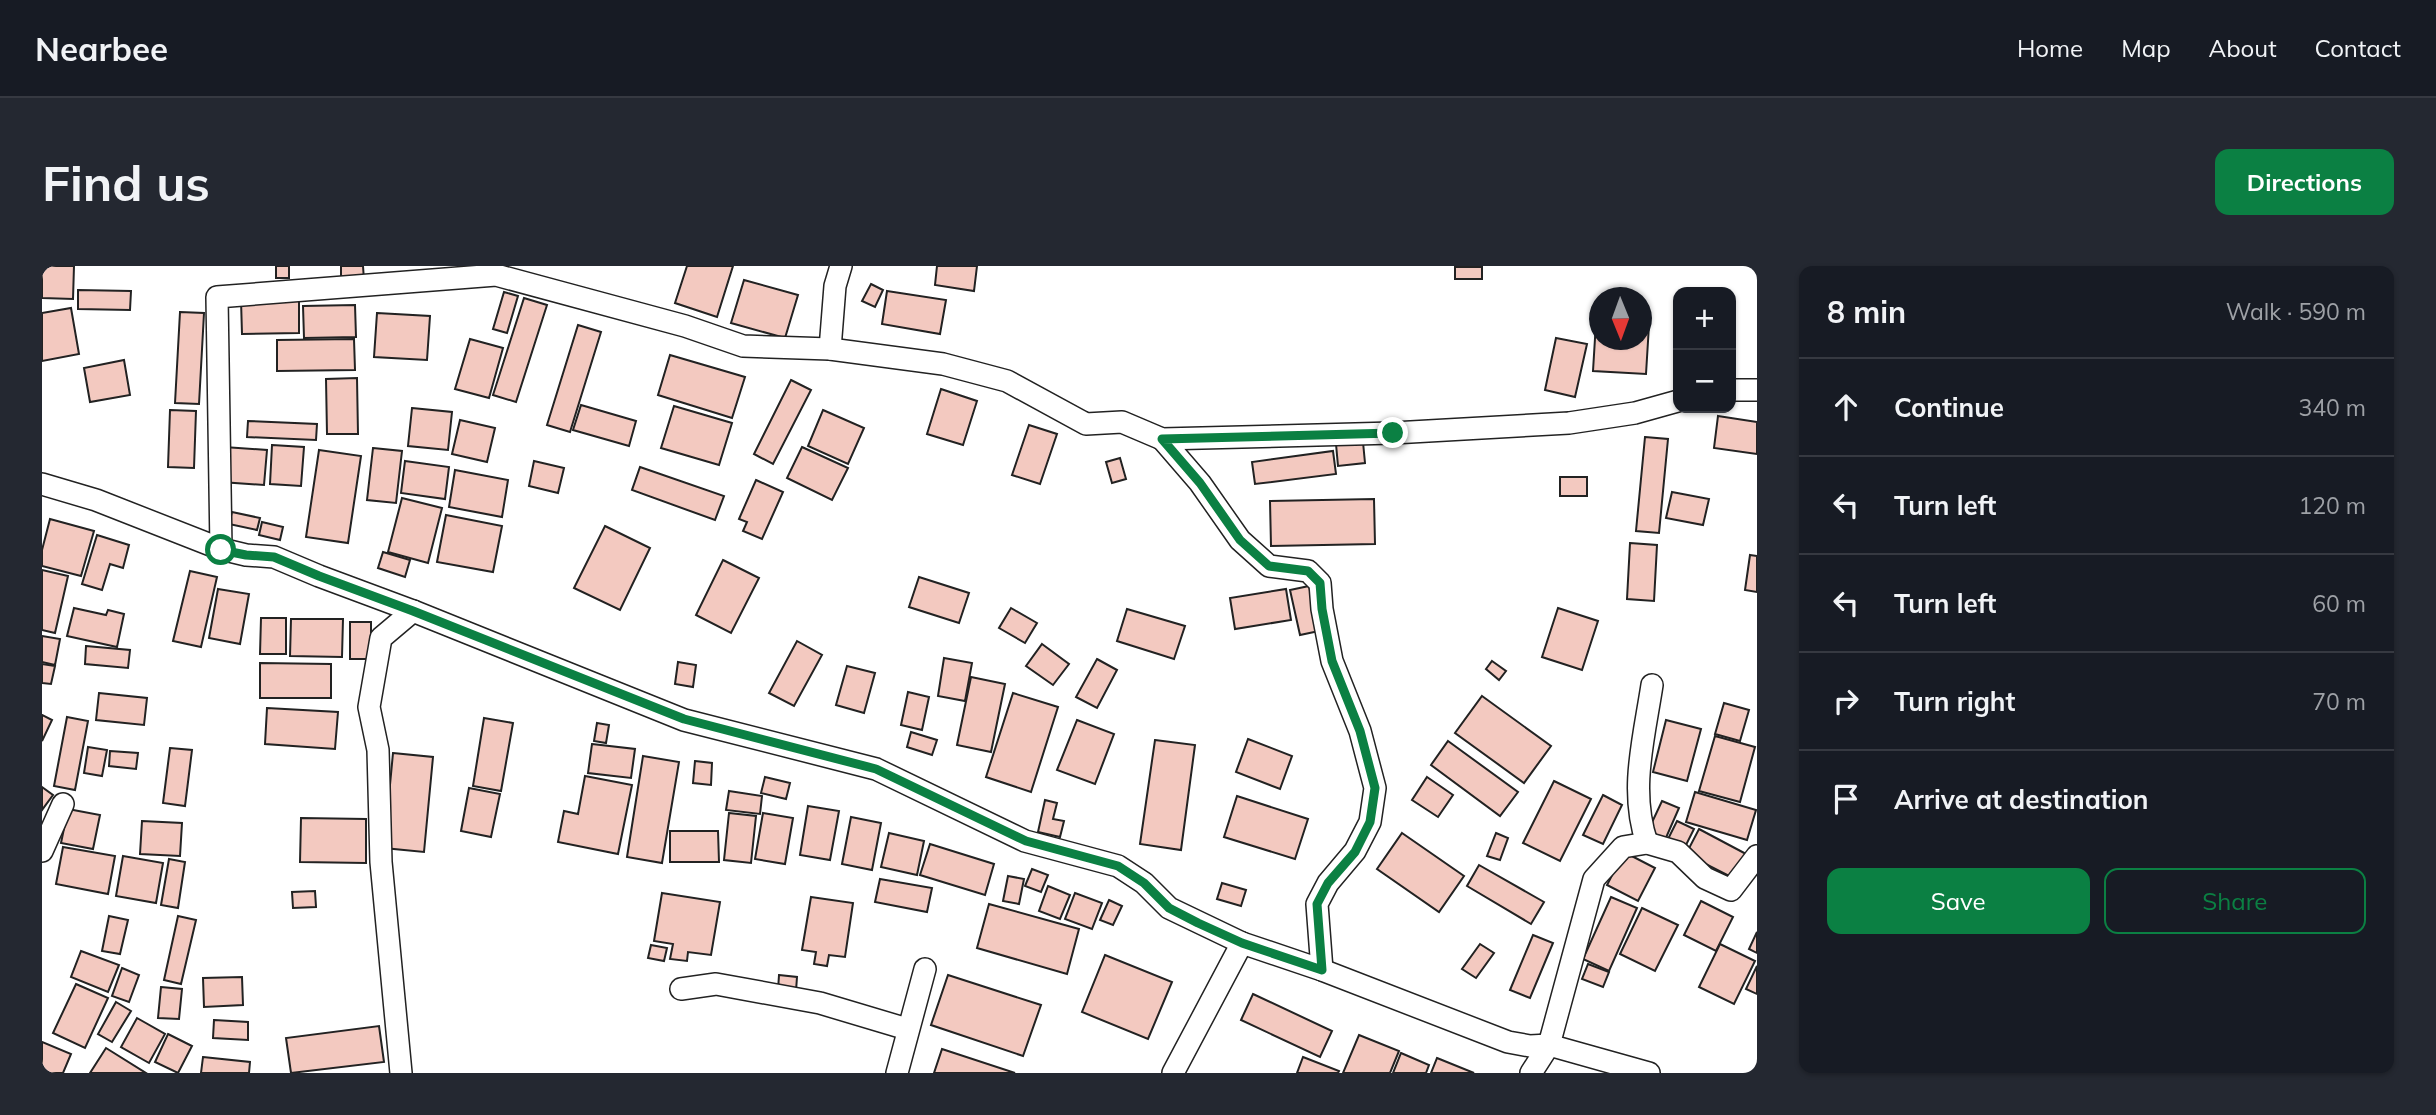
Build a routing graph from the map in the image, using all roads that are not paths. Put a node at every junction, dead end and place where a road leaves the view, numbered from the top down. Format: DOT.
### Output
graph roads {
  1 [pos="841,266"];
  2 [pos="830,349"];
  3 [pos="1736,390"];
  4 [pos="1757,390"];
  5 [pos="1673,402"];
  6 [pos="1162,439"];
  7 [pos="42,484"];
  8 [pos="221,550"];
  9 [pos="413,611"];
  10 [pos="1652,685"];
  11 [pos="64,804"];
  12 [pos="1647,843"];
  13 [pos="42,851"];
  14 [pos="1757,856"];
  15 [pos="1242,943"];
  16 [pos="925,968"];
  17 [pos="1322,970"];
  18 [pos="681,989"];
  19 [pos="907,1029"];
  20 [pos="1549,1045"];
  21 [pos="401,1073"];
  22 [pos="897,1073"];
  23 [pos="1173,1073"];
  24 [pos="1531,1073"];
  25 [pos="1650,1073"];
  1 -- 2 [label="street"];
  2 -- 6 [label="street"];
  2 -- 8 [label="street"];
  3 -- 4 [label="street"];
  5 -- 6 [label="street"];
  6 -- 17 [label="street"];
  7 -- 8 [label="street"];
  8 -- 9 [label="street"];
  9 -- 15 [label="street"];
  9 -- 21 [label="street"];
  10 -- 12 [label="street"];
  11 -- 13 [label="street"];
  12 -- 14 [label="street"];
  12 -- 20 [label="street"];
  15 -- 17 [label="street"];
  15 -- 23 [label="street"];
  16 -- 19 [label="street"];
  17 -- 20 [label="street"];
  18 -- 19 [label="street"];
  19 -- 22 [label="street"];
  20 -- 24 [label="street"];
  20 -- 25 [label="street"];
}
